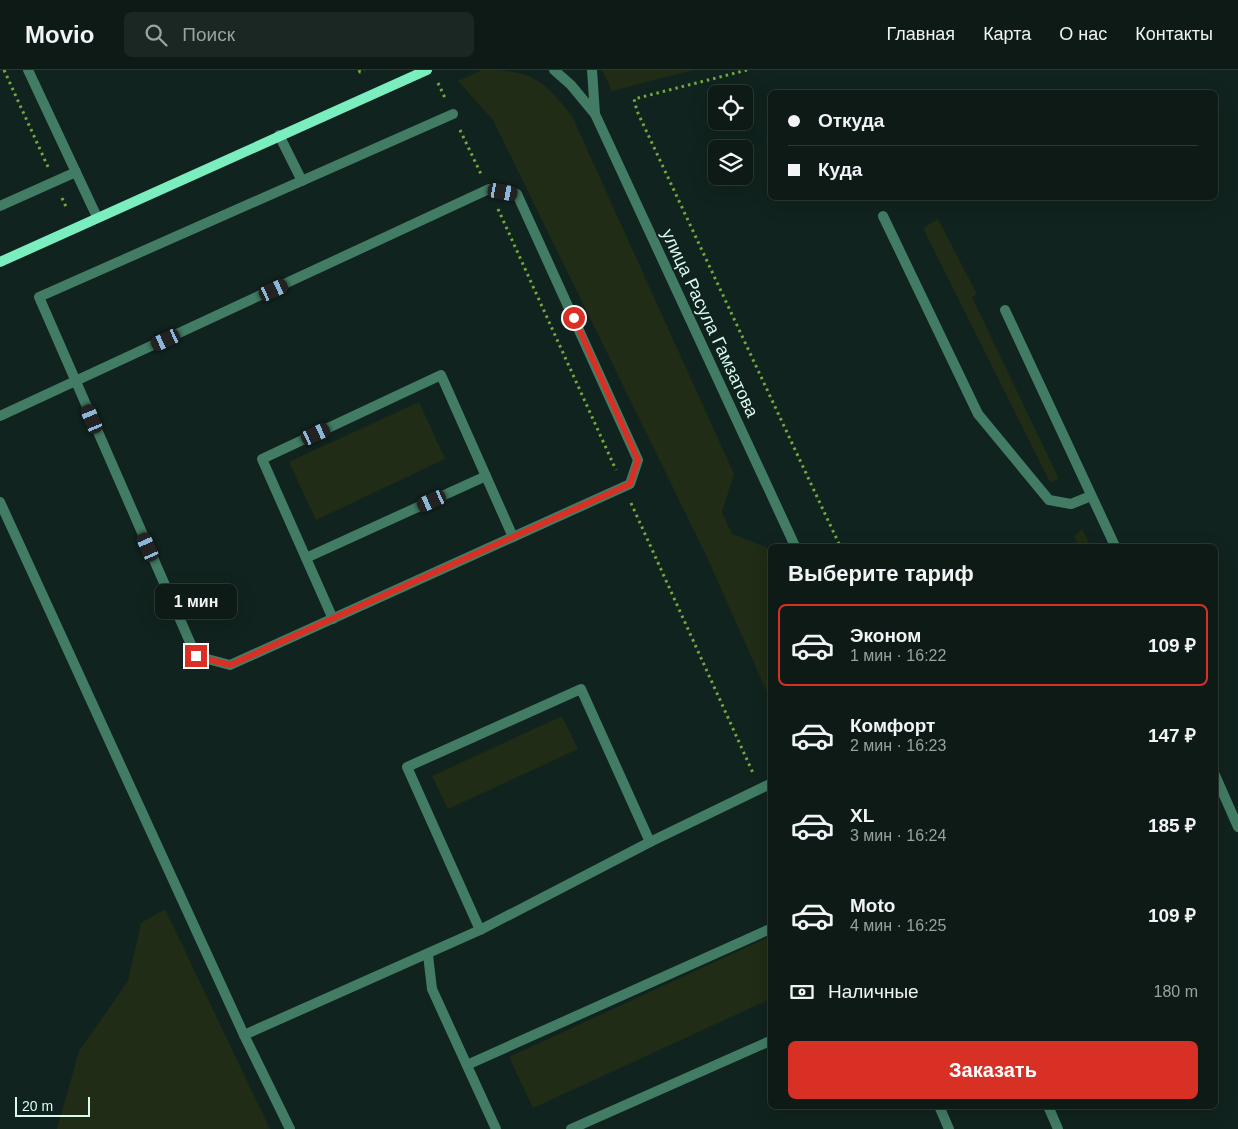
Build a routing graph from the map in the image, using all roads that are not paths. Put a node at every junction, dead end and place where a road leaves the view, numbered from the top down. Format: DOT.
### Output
graph roads {
  1 [pos="28,70"];
  2 [pos="427,70"];
  3 [pos="554,70"];
  4 [pos="592,70"];
  5 [pos="453,114"];
  6 [pos="595,114"];
  7 [pos="279,135"];
  8 [pos="76,172"];
  9 [pos="302,180"];
  10 [pos="0,206"];
  11 [pos="883,216"];
  12 [pos="97,218"];
  13 [pos="0,262"];
  14 [pos="1005,310"];
  15 [pos="76,382"];
  16 [pos="0,416"];
  17 [pos="486,476"];
  18 [pos="1091,496"];
  19 [pos="0,502"];
  20 [pos="513,536"];
  21 [pos="794,544"];
  22 [pos="1114,544"];
  23 [pos="306,558"];
  24 [pos="333,619"];
  25 [pos="1218,782"];
  26 [pos="768,785"];
  27 [pos="1238,827"];
  28 [pos="650,842"];
  29 [pos="480,930"];
  30 [pos="768,930"];
  31 [pos="428,955"];
  32 [pos="244,1035"];
  33 [pos="768,1042"];
  34 [pos="467,1065"];
  35 [pos="940,1109"];
  36 [pos="1049,1109"];
  37 [pos="290,1129"];
  38 [pos="496,1129"];
  39 [pos="571,1129"];
  40 [pos="949,1129"];
  41 [pos="1058,1129"];
  1 -- 8 [label="street"];
  2 -- 7 [label="main road"];
  3 -- 6 [label="street, улица Расула Гамзатова"];
  4 -- 6 [label="street, улица Расула Гамзатова"];
  5 -- 9 [label="street"];
  6 -- 21 [label="street, улица Расула Гамзатова"];
  7 -- 9 [label="street"];
  7 -- 12 [label="main road"];
  8 -- 10 [label="street"];
  8 -- 12 [label="street"];
  9 -- 15 [label="street"];
  11 -- 18 [label="street"];
  12 -- 13 [label="main road"];
  14 -- 18 [label="street"];
  15 -- 16 [label="street"];
  15 -- 20 [label="street"];
  15 -- 24 [label="street"];
  17 -- 20 [label="street"];
  17 -- 23 [label="street"];
  17 -- 23 [label="street"];
  18 -- 22 [label="street"];
  19 -- 32 [label="street"];
  20 -- 24 [label="street"];
  23 -- 24 [label="street"];
  25 -- 27 [label="street"];
  26 -- 28 [label="street"];
  28 -- 29 [label="street"];
  28 -- 29 [label="street"];
  29 -- 31 [label="street"];
  30 -- 34 [label="street"];
  31 -- 32 [label="street"];
  31 -- 34 [label="street"];
  32 -- 37 [label="street"];
  33 -- 39 [label="street"];
  34 -- 38 [label="street"];
  35 -- 40 [label="street"];
  36 -- 41 [label="street"];
}
